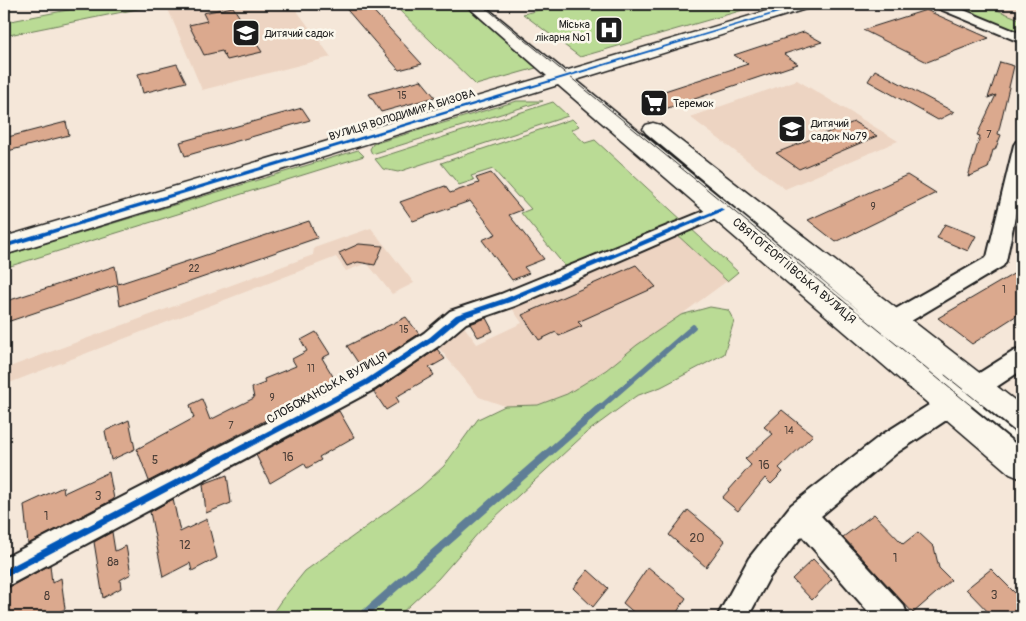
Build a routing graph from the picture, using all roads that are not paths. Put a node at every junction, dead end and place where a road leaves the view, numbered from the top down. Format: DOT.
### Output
graph roads {
  1 [pos="473,4"];
  2 [pos="496,4"];
  3 [pos="806,4"];
  4 [pos="939,4"];
  5 [pos="1022,39"];
  6 [pos="571,74"];
  7 [pos="1022,145"];
  8 [pos="721,210"];
  9 [pos="4,246"];
  10 [pos="893,321"];
  11 [pos="1022,358"];
  12 [pos="976,388"];
  13 [pos="951,404"];
  14 [pos="1022,425"];
  15 [pos="1022,463"];
  16 [pos="800,515"];
  17 [pos="4,574"];
  18 [pos="732,617"];
  19 [pos="893,617"];
  1 -- 6 [label="main road, СВЯТОГЕОРГІЇВСЬКА ВУЛИЦЯ"];
  2 -- 6 [label="main road, СВЯТОГЕОРГІЇВСЬКА ВУЛИЦЯ"];
  3 -- 6 [label="main road, ВУЛИЦЯ ВОЛОДИМИРА БИЗОВА"];
  4 -- 5 [label="street"];
  6 -- 8 [label="main road, СВЯТОГЕОРГІЇВСЬКА ВУЛИЦЯ"];
  6 -- 9 [label="main road, ВУЛИЦЯ ВОЛОДИМИРА БИЗОВА"];
  6 -- 10 [label="main road, СВЯТОГЕОРГІЇВСЬКА ВУЛИЦЯ"];
  7 -- 10 [label="street"];
  8 -- 13 [label="main road, СВЯТОГЕОРГІЇВСЬКА ВУЛИЦЯ"];
  8 -- 17 [label="street, СЛОБОЖАНСЬКА ВУЛИЦЯ"];
  10 -- 12 [label="main road, СВЯТОГЕОРГІЇВСЬКА ВУЛИЦЯ"];
  11 -- 12 [label="street"];
  12 -- 13 [label="street"];
  12 -- 14 [label="main road, СВЯТОГЕОРГІЇВСЬКА ВУЛИЦЯ"];
  13 -- 15 [label="main road, СВЯТОГЕОРГІЇВСЬКА ВУЛИЦЯ"];
  13 -- 16 [label="street"];
  16 -- 18 [label="street"];
  16 -- 19 [label="street"];
}
